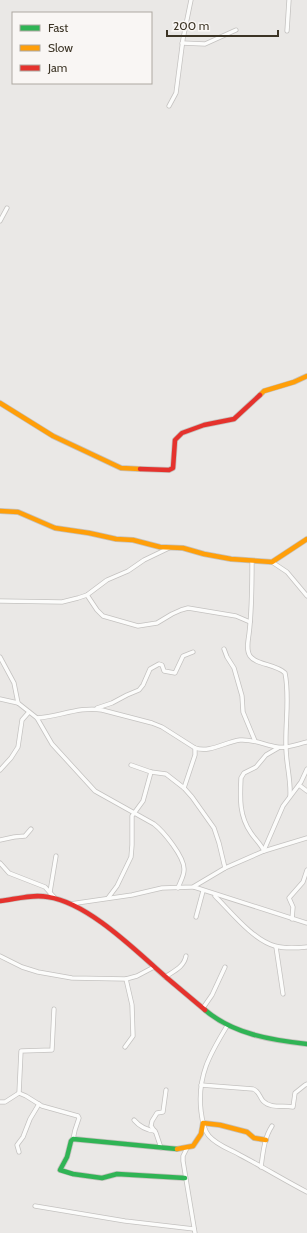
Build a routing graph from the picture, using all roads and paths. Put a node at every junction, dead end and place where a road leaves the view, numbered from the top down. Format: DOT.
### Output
graph roads {
  1 [pos="191,0"];
  2 [pos="289,0"];
  3 [pos="236,30"];
  4 [pos="287,31"];
  5 [pos="182,43"];
  6 [pos="169,106"];
  7 [pos="7,208"];
  8 [pos="0,221"];
  9 [pos="307,376"];
  10 [pos="0,403"];
  11 [pos="0,511"];
  12 [pos="307,539"];
  13 [pos="169,548"];
  14 [pos="252,561"];
  15 [pos="272,562"];
  16 [pos="87,595"];
  17 [pos="307,596"];
  18 [pos="0,602"];
  19 [pos="250,622"];
  20 [pos="224,649"];
  21 [pos="193,652"];
  22 [pos="0,657"];
  23 [pos="0,699"];
  24 [pos="18,704"];
  25 [pos="96,709"];
  26 [pos="29,712"];
  27 [pos="37,718"];
  28 [pos="255,741"];
  29 [pos="307,742"];
  30 [pos="286,747"];
  31 [pos="195,748"];
  32 [pos="278,748"];
  33 [pos="131,765"];
  34 [pos="307,769"];
  35 [pos="0,770"];
  36 [pos="150,772"];
  37 [pos="299,785"];
  38 [pos="184,788"];
  39 [pos="307,791"];
  40 [pos="290,796"];
  41 [pos="133,813"];
  42 [pos="31,829"];
  43 [pos="307,838"];
  44 [pos="0,840"];
  45 [pos="264,850"];
  46 [pos="56,856"];
  47 [pos="0,863"];
  48 [pos="225,868"];
  49 [pos="307,870"];
  50 [pos="194,887"];
  51 [pos="178,888"];
  52 [pos="204,891"];
  53 [pos="50,892"];
  54 [pos="215,895"];
  55 [pos="54,897"];
  56 [pos="108,898"];
  57 [pos="0,901"];
  58 [pos="69,904"];
  59 [pos="196,917"];
  60 [pos="292,919"];
  61 [pos="307,923"];
  62 [pos="276,946"];
  63 [pos="307,947"];
  64 [pos="0,956"];
  65 [pos="186,956"];
  66 [pos="154,967"];
  67 [pos="225,967"];
  68 [pos="165,976"];
  69 [pos="126,979"];
  70 [pos="283,994"];
  71 [pos="203,1008"];
  72 [pos="54,1009"];
  73 [pos="227,1026"];
  74 [pos="307,1044"];
  75 [pos="125,1047"];
  76 [pos="307,1084"];
  77 [pos="200,1085"];
  78 [pos="166,1090"];
  79 [pos="19,1093"];
  80 [pos="0,1102"];
  81 [pos="39,1104"];
  82 [pos="134,1120"];
  83 [pos="203,1123"];
  84 [pos="272,1126"];
  85 [pos="155,1131"];
  86 [pos="73,1139"];
  87 [pos="266,1140"];
  88 [pos="161,1148"];
  89 [pos="187,1148"];
  90 [pos="19,1152"];
  91 [pos="261,1167"];
  92 [pos="185,1178"];
  93 [pos="307,1192"];
  94 [pos="35,1206"];
  95 [pos="194,1231"];
  1 -- 5 [label="street"];
  2 -- 4 [label="street"];
  3 -- 5 [label="street"];
  5 -- 6 [label="street"];
  7 -- 8 [label="street"];
  9 -- 10 [label="street"];
  11 -- 13 [label="street"];
  12 -- 15 [label="street"];
  13 -- 14 [label="street"];
  13 -- 16 [label="street"];
  14 -- 15 [label="street"];
  14 -- 19 [label="street"];
  15 -- 17 [label="street"];
  16 -- 18 [label="street"];
  16 -- 19 [label="street"];
  19 -- 30 [label="street"];
  20 -- 28 [label="street"];
  21 -- 25 [label="street"];
  22 -- 24 [label="street"];
  23 -- 24 [label="street"];
  24 -- 26 [label="street"];
  25 -- 27 [label="street"];
  25 -- 31 [label="street"];
  26 -- 27 [label="street"];
  26 -- 35 [label="street"];
  27 -- 41 [label="street"];
  28 -- 31 [label="street"];
  28 -- 32 [label="street"];
  29 -- 30 [label="street"];
  30 -- 32 [label="street"];
  30 -- 40 [label="street"];
  31 -- 38 [label="street"];
  32 -- 45 [label="street"];
  33 -- 36 [label="street"];
  34 -- 37 [label="street"];
  36 -- 38 [label="street"];
  36 -- 41 [label="street"];
  37 -- 39 [label="street"];
  37 -- 40 [label="street"];
  38 -- 48 [label="street"];
  40 -- 45 [label="street"];
  41 -- 51 [label="street"];
  41 -- 56 [label="street"];
  42 -- 44 [label="street"];
  43 -- 45 [label="street"];
  45 -- 48 [label="street"];
  46 -- 53 [label="street"];
  47 -- 53 [label="street"];
  48 -- 50 [label="street"];
  49 -- 60 [label="street"];
  50 -- 51 [label="street"];
  50 -- 52 [label="street"];
  51 -- 56 [label="street"];
  52 -- 54 [label="street"];
  52 -- 59 [label="street"];
  53 -- 55 [label="street"];
  54 -- 60 [label="street"];
  54 -- 62 [label="street"];
  55 -- 57 [label="street"];
  55 -- 58 [label="street"];
  56 -- 58 [label="street"];
  58 -- 66 [label="street"];
  60 -- 61 [label="street"];
  62 -- 63 [label="street"];
  62 -- 70 [label="street"];
  64 -- 69 [label="street"];
  65 -- 68 [label="street"];
  66 -- 68 [label="street"];
  66 -- 69 [label="street"];
  67 -- 71 [label="street"];
  68 -- 71 [label="street"];
  69 -- 75 [label="street"];
  71 -- 73 [label="street"];
  72 -- 79 [label="street"];
  73 -- 74 [label="street"];
  73 -- 77 [label="street"];
  76 -- 77 [label="street"];
  77 -- 83 [label="street"];
  78 -- 85 [label="street"];
  79 -- 80 [label="street"];
  79 -- 81 [label="street"];
  81 -- 86 [label="street"];
  81 -- 90 [label="street"];
  82 -- 85 [label="street"];
  83 -- 87 [label="street"];
  83 -- 89 [label="street"];
  83 -- 91 [label="street"];
  84 -- 87 [label="street"];
  85 -- 88 [label="street"];
  86 -- 88 [label="street"];
  86 -- 92 [label="street"];
  87 -- 91 [label="street"];
  88 -- 89 [label="street"];
  89 -- 92 [label="street"];
  91 -- 93 [label="street"];
  92 -- 95 [label="street"];
  94 -- 95 [label="street"];
}
